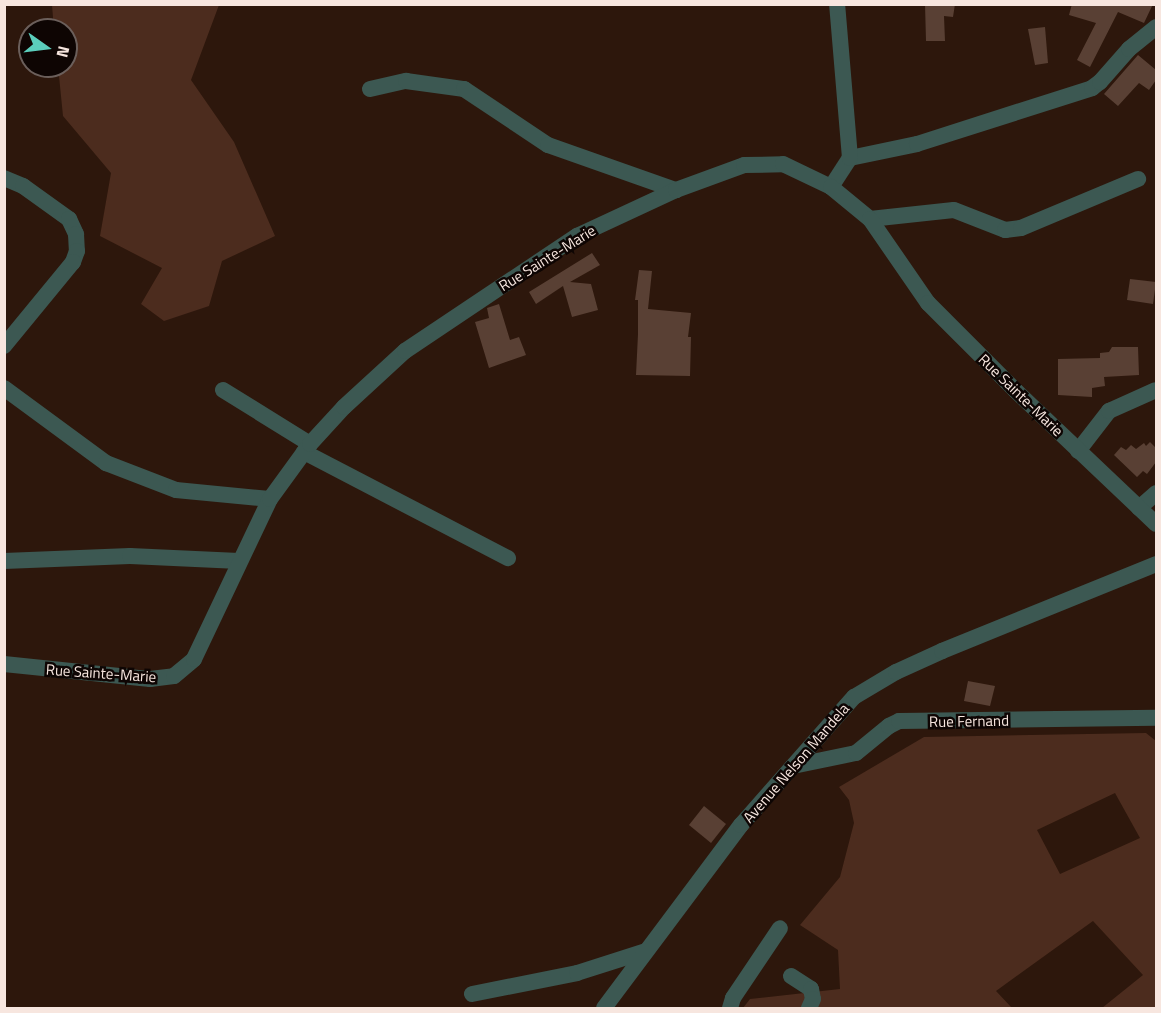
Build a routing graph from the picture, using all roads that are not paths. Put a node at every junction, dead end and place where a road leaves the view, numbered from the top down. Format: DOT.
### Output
graph roads {
  1 [pos="837,4"];
  2 [pos="1156,27"];
  3 [pos="370,89"];
  4 [pos="850,158"];
  5 [pos="4,178"];
  6 [pos="1138,179"];
  7 [pos="831,187"];
  8 [pos="676,190"];
  9 [pos="870,219"];
  10 [pos="4,346"];
  11 [pos="4,387"];
  12 [pos="223,390"];
  13 [pos="1156,390"];
  14 [pos="307,448"];
  15 [pos="1078,451"];
  16 [pos="1156,493"];
  17 [pos="270,499"];
  18 [pos="1139,508"];
  19 [pos="1156,524"];
  20 [pos="508,558"];
  21 [pos="4,561"];
  22 [pos="238,561"];
  23 [pos="1156,564"];
  24 [pos="4,664"];
  25 [pos="1137,718"];
  26 [pos="1156,718"];
  27 [pos="1156,733"];
  28 [pos="793,766"];
  29 [pos="780,928"];
  30 [pos="646,951"];
  31 [pos="791,976"];
  32 [pos="472,994"];
  33 [pos="604,1008"];
  34 [pos="730,1008"];
  35 [pos="809,1008"];
  1 -- 4 [label="street"];
  2 -- 4 [label="street"];
  3 -- 8 [label="street"];
  4 -- 7 [label="street"];
  5 -- 10 [label="street"];
  6 -- 9 [label="street"];
  7 -- 8 [label="street, Rue Sainte-Marie"];
  7 -- 9 [label="street, Rue Sainte-Marie"];
  8 -- 14 [label="street, Rue Sainte-Marie"];
  9 -- 15 [label="street, Rue Sainte-Marie"];
  11 -- 17 [label="street"];
  12 -- 14 [label="street"];
  13 -- 15 [label="street"];
  14 -- 17 [label="street, Rue Sainte-Marie"];
  14 -- 20 [label="street"];
  15 -- 18 [label="street, Rue Sainte-Marie"];
  16 -- 18 [label="street"];
  17 -- 22 [label="street, Rue Sainte-Marie"];
  18 -- 19 [label="street, Rue Sainte-Marie"];
  21 -- 22 [label="street"];
  22 -- 24 [label="street, Rue Sainte-Marie"];
  23 -- 28 [label="street, Avenue Nelson Mandela"];
  25 -- 26 [label="street, Rue Fernand"];
  25 -- 27 [label="street"];
  25 -- 28 [label="street, Rue Fernand"];
  28 -- 30 [label="street, Avenue Nelson Mandela"];
  29 -- 34 [label="street"];
  30 -- 32 [label="street"];
  30 -- 33 [label="street, Avenue Nelson Mandela"];
  31 -- 35 [label="street"];
}
